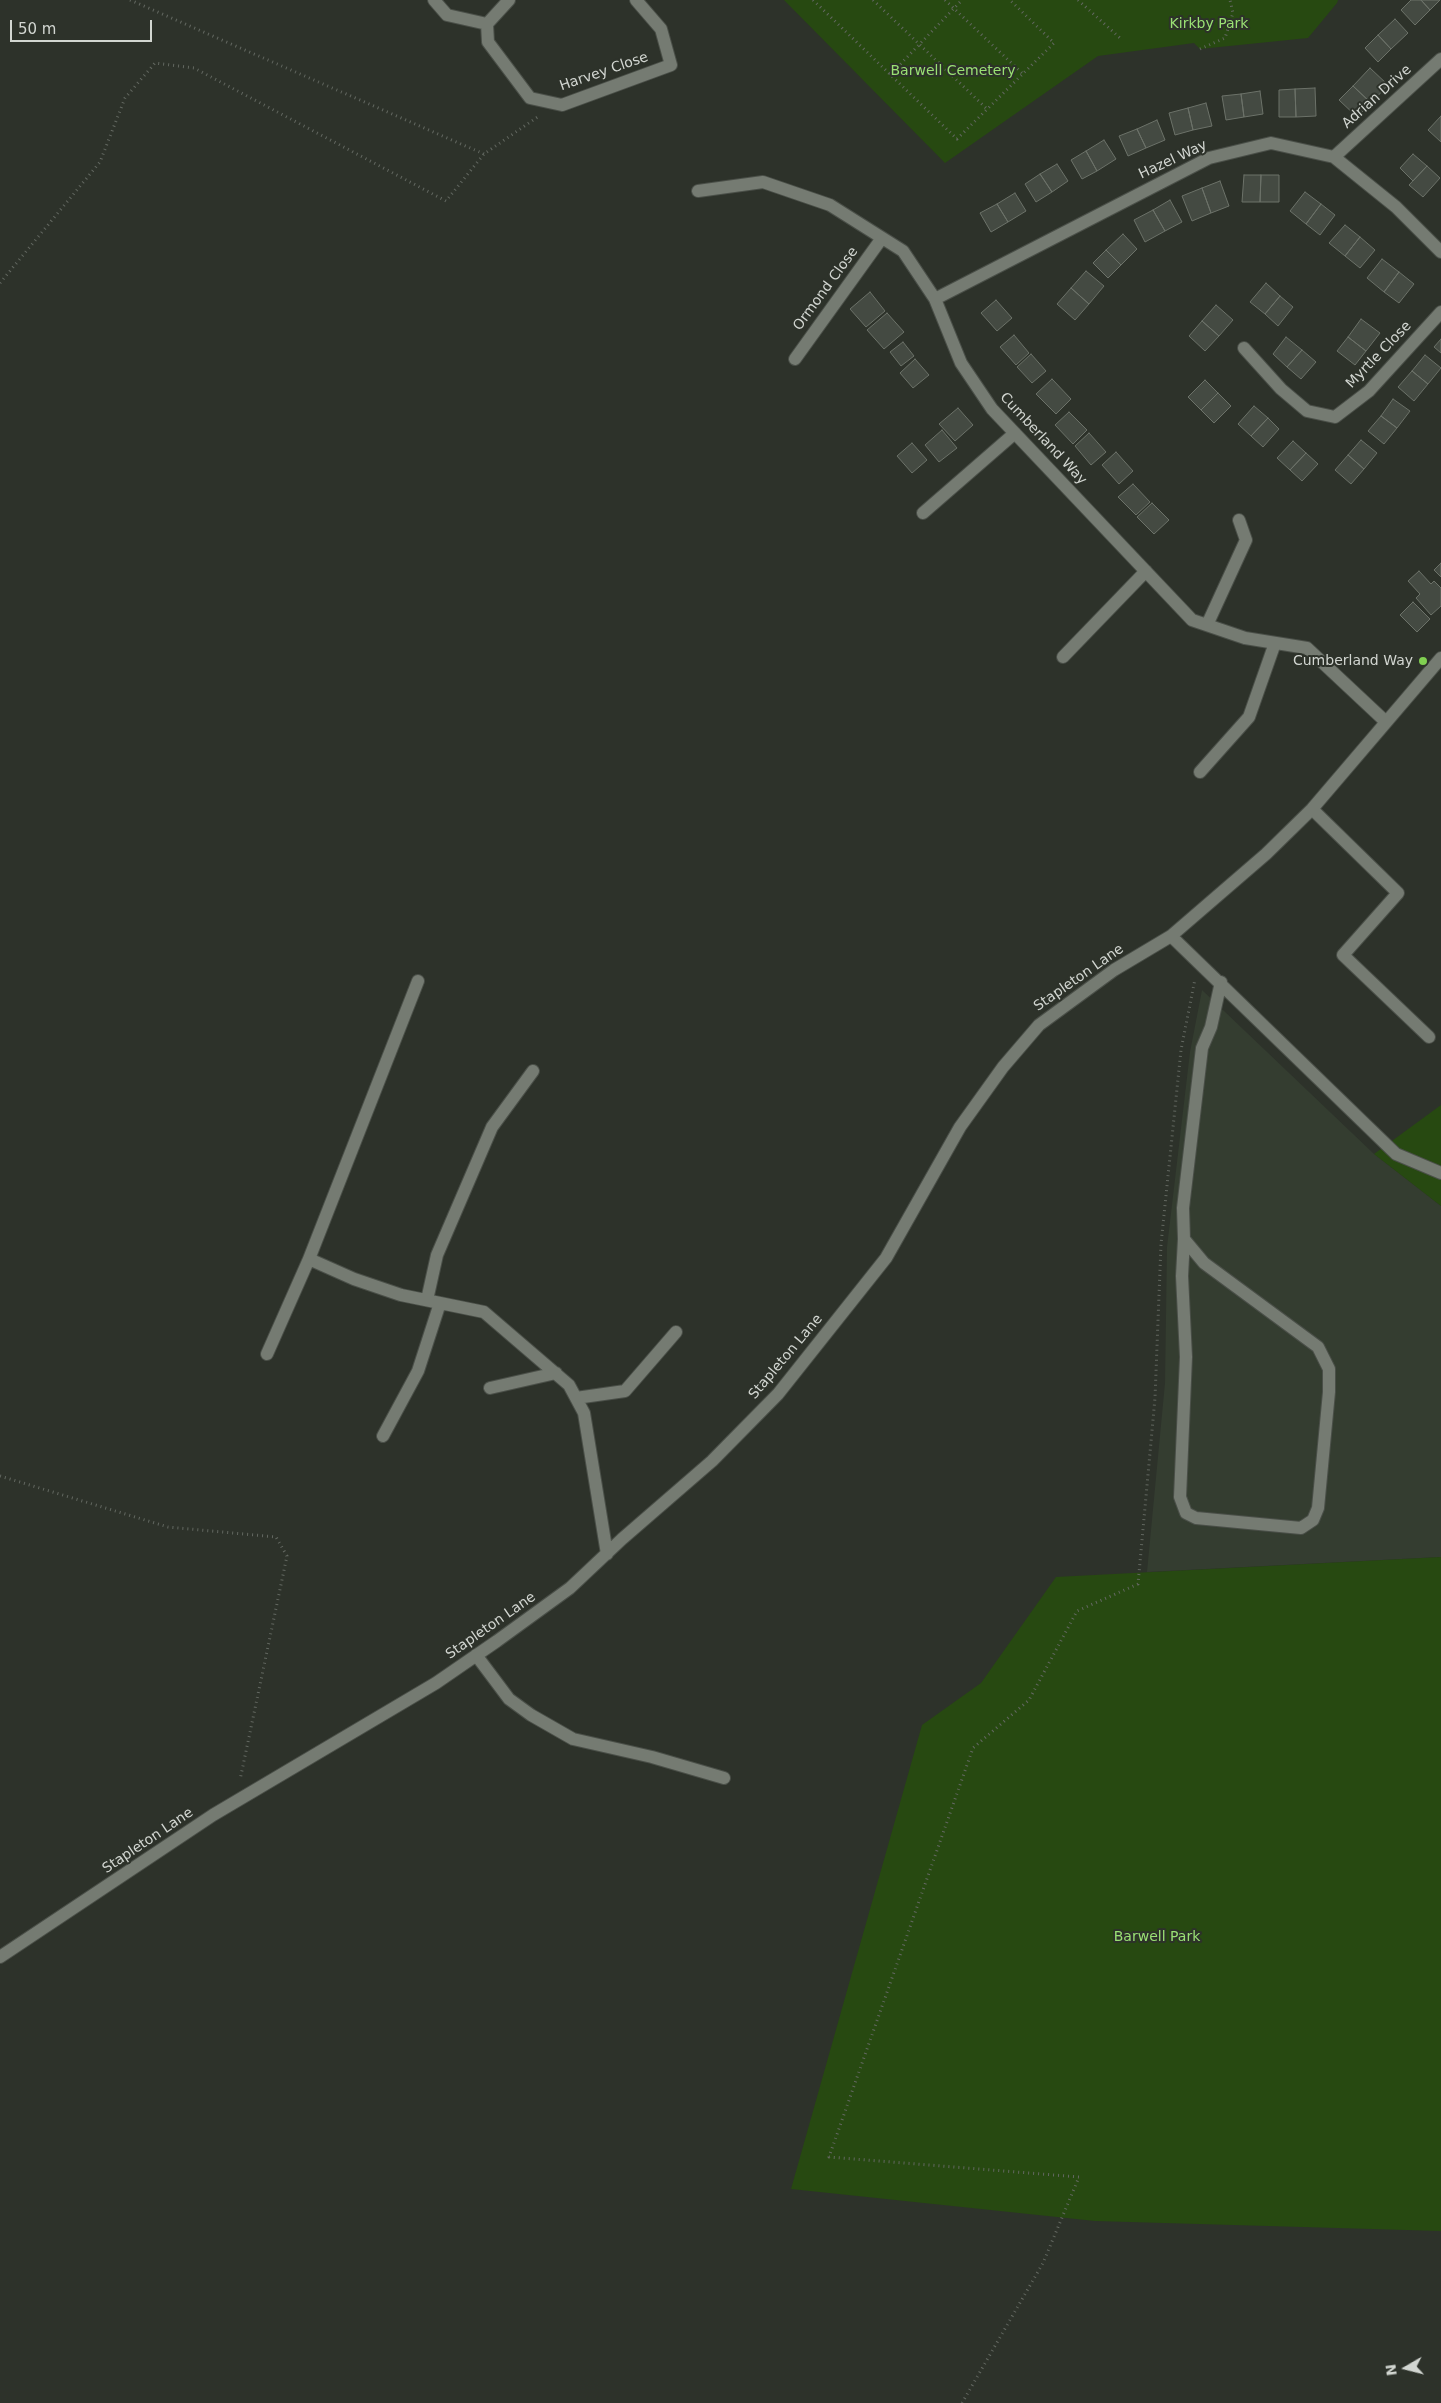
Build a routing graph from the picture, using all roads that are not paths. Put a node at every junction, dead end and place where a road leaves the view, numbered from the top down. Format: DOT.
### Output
graph roads {
  1 [pos="434,0"];
  2 [pos="509,0"];
  3 [pos="636,0"];
  4 [pos="487,24"];
  5 [pos="1441,59"];
  6 [pos="1334,157"];
  7 [pos="698,191"];
  8 [pos="882,238"];
  9 [pos="1441,252"];
  10 [pos="935,299"];
  11 [pos="1441,312"];
  12 [pos="1244,348"];
  13 [pos="795,359"];
  14 [pos="1015,433"];
  15 [pos="923,513"];
  16 [pos="1239,520"];
  17 [pos="1146,571"];
  18 [pos="1207,625"];
  19 [pos="1275,643"];
  20 [pos="1063,657"];
  21 [pos="1441,658"];
  22 [pos="1386,722"];
  23 [pos="1200,772"];
  24 [pos="1312,809"];
  25 [pos="1171,936"];
  26 [pos="418,981"];
  27 [pos="1221,982"];
  28 [pos="1429,1037"];
  29 [pos="533,1072"];
  30 [pos="1441,1173"];
  31 [pos="1184,1239"];
  32 [pos="309,1259"];
  33 [pos="433,1302"];
  34 [pos="676,1332"];
  35 [pos="267,1354"];
  36 [pos="556,1374"];
  37 [pos="490,1388"];
  38 [pos="576,1398"];
  39 [pos="383,1436"];
  40 [pos="607,1554"];
  41 [pos="476,1655"];
  42 [pos="724,1778"];
  43 [pos="0,1957"];
  1 -- 4 [label="street"];
  2 -- 4 [label="street"];
  3 -- 4 [label="street, Harvey Close"];
  5 -- 6 [label="street, Adrian Drive"];
  6 -- 9 [label="street, Hazel Way"];
  6 -- 10 [label="street, Hazel Way"];
  7 -- 8 [label="street, Cumberland Way"];
  8 -- 10 [label="street, Cumberland Way"];
  8 -- 13 [label="street, Ormond Close"];
  10 -- 14 [label="street, Cumberland Way"];
  11 -- 12 [label="street, Myrtle Close"];
  14 -- 15 [label="street"];
  14 -- 17 [label="street, Cumberland Way"];
  16 -- 18 [label="street"];
  17 -- 18 [label="street, Cumberland Way"];
  17 -- 20 [label="street"];
  18 -- 19 [label="street, Cumberland Way"];
  19 -- 22 [label="street, Cumberland Way"];
  19 -- 23 [label="street"];
  21 -- 22 [label="street, Stapleton Lane"];
  22 -- 24 [label="street, Stapleton Lane"];
  24 -- 25 [label="street, Stapleton Lane"];
  24 -- 28 [label="street"];
  25 -- 27 [label="street"];
  25 -- 40 [label="street, Stapleton Lane"];
  26 -- 32 [label="street"];
  27 -- 30 [label="street"];
  27 -- 31 [label="street"];
  29 -- 33 [label="street"];
  31 -- 31 [label="street"];
  32 -- 33 [label="street"];
  32 -- 35 [label="street"];
  33 -- 36 [label="street"];
  33 -- 39 [label="street"];
  34 -- 38 [label="street"];
  36 -- 37 [label="street"];
  36 -- 38 [label="street"];
  38 -- 40 [label="street"];
  40 -- 41 [label="street, Stapleton Lane"];
  41 -- 42 [label="street"];
  41 -- 43 [label="street, Stapleton Lane"];
}
